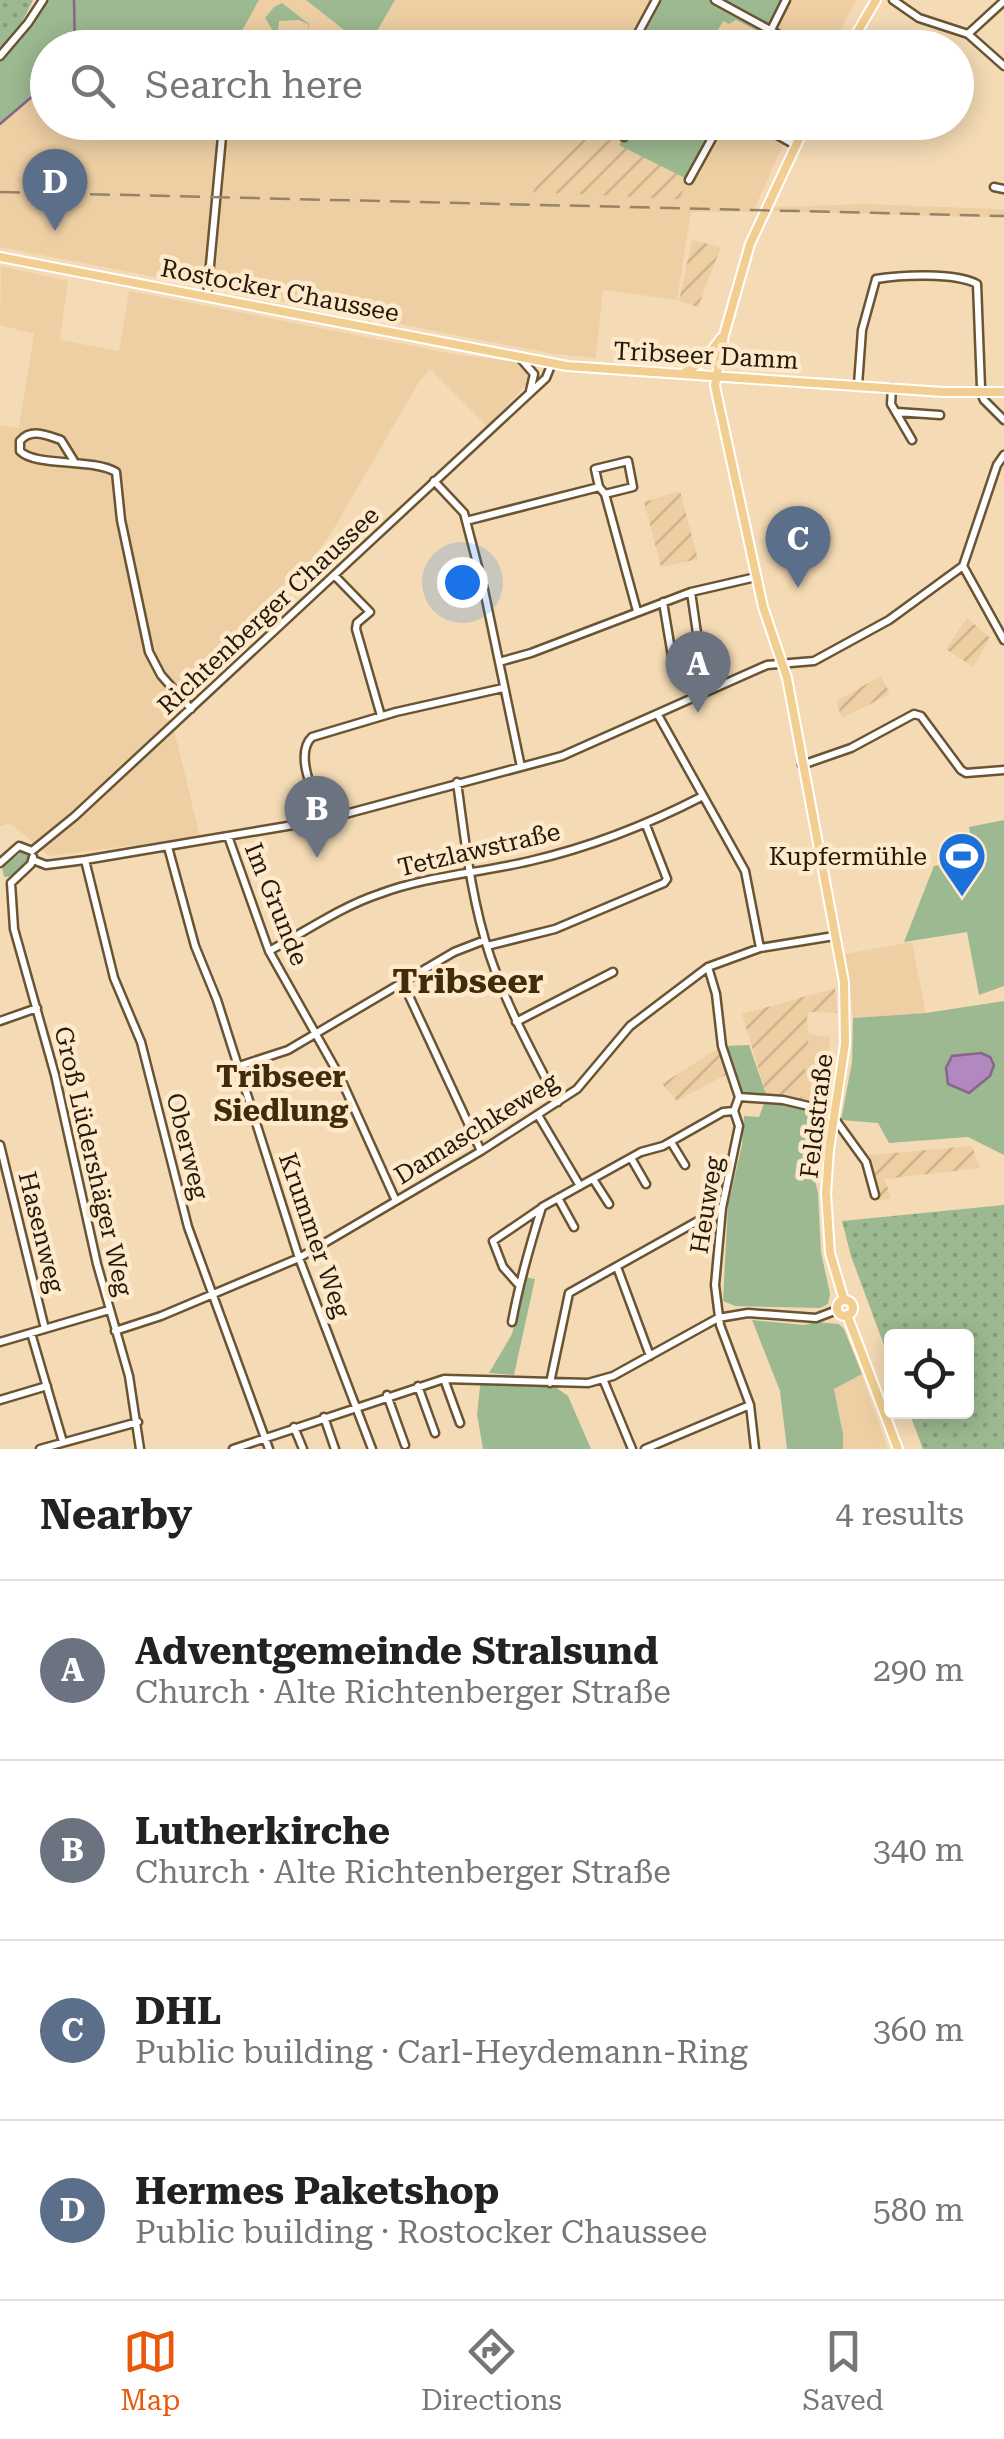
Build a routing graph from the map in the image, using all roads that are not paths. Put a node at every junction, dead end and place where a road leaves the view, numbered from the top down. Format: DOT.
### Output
graph roads {
  1 [pos="43,0"];
  2 [pos="656,0"];
  3 [pos="715,0"];
  4 [pos="786,0"];
  5 [pos="876,0"];
  6 [pos="893,0"];
  7 [pos="1004,1"];
  8 [pos="640,30"];
  9 [pos="770,30"];
  10 [pos="858,30"];
  11 [pos="956,30"];
  12 [pos="972,30"];
  13 [pos="974,39"];
  14 [pos="0,56"];
  15 [pos="1004,66"];
  16 [pos="222,140"];
  17 [pos="711,140"];
  18 [pos="788,140"];
  19 [pos="797,140"];
  20 [pos="795,144"];
  21 [pos="689,180"];
  22 [pos="994,188"];
  23 [pos="1004,189"];
  24 [pos="0,257"];
  25 [pos="207,297"];
  26 [pos="724,335"];
  27 [pos="512,354"];
  28 [pos="552,363"];
  29 [pos="680,374"];
  30 [pos="715,375"];
  31 [pos="858,385"];
  32 [pos="892,388"];
  33 [pos="1004,392"];
  34 [pos="528,394"];
  35 [pos="982,394"];
  36 [pos="896,412"];
  37 [pos="940,416"];
  38 [pos="1004,420"];
  39 [pos="912,440"];
  40 [pos="1004,455"];
  41 [pos="74,461"];
  42 [pos="434,482"];
  43 [pos="602,490"];
  44 [pos="466,522"];
  45 [pos="964,566"];
  46 [pos="334,575"];
  47 [pos="756,577"];
  48 [pos="691,592"];
  49 [pos="662,602"];
  50 [pos="636,611"];
  51 [pos="1004,640"];
  52 [pos="499,662"];
  53 [pos="780,663"];
  54 [pos="503,688"];
  55 [pos="191,709"];
  56 [pos="658,715"];
  57 [pos="381,716"];
  58 [pos="802,765"];
  59 [pos="521,767"];
  60 [pos="1004,770"];
  61 [pos="457,782"];
  62 [pos="703,796"];
  63 [pos="323,820"];
  64 [pos="646,826"];
  65 [pos="228,836"];
  66 [pos="168,847"];
  67 [pos="32,856"];
  68 [pos="85,860"];
  69 [pos="0,863"];
  70 [pos="469,872"];
  71 [pos="6,883"];
  72 [pos="834,936"];
  73 [pos="486,943"];
  74 [pos="760,948"];
  75 [pos="269,952"];
  76 [pos="708,967"];
  77 [pos="613,972"];
  78 [pos="403,983"];
  79 [pos="37,1008"];
  80 [pos="0,1021"];
  81 [pos="516,1022"];
  82 [pos="316,1035"];
  83 [pos="239,1066"];
  84 [pos="738,1096"];
  85 [pos="558,1102"];
  86 [pos="734,1111"];
  87 [pos="538,1115"];
  88 [pos="833,1116"];
  89 [pos="671,1142"];
  90 [pos="0,1145"];
  91 [pos="481,1150"];
  92 [pos="632,1158"];
  93 [pos="684,1165"];
  94 [pos="593,1179"];
  95 [pos="646,1184"];
  96 [pos="580,1186"];
  97 [pos="875,1195"];
  98 [pos="558,1198"];
  99 [pos="396,1201"];
  100 [pos="609,1204"];
  101 [pos="542,1207"];
  102 [pos="722,1208"];
  103 [pos="574,1226"];
  104 [pos="299,1258"];
  105 [pos="617,1267"];
  106 [pos="518,1284"];
  107 [pos="211,1296"];
  108 [pos="844,1300"];
  109 [pos="109,1310"];
  110 [pos="837,1310"];
  111 [pos="847,1316"];
  112 [pos="718,1318"];
  113 [pos="512,1322"];
  114 [pos="45,1329"];
  115 [pos="115,1332"];
  116 [pos="32,1333"];
  117 [pos="0,1342"];
  118 [pos="650,1356"];
  119 [pos="444,1379"];
  120 [pos="603,1379"];
  121 [pos="550,1383"];
  122 [pos="47,1386"];
  123 [pos="418,1386"];
  124 [pos="387,1395"];
  125 [pos="0,1400"];
  126 [pos="750,1405"];
  127 [pos="356,1406"];
  128 [pos="324,1417"];
  129 [pos="138,1422"];
  130 [pos="460,1423"];
  131 [pos="294,1427"];
  132 [pos="435,1433"];
  133 [pos="266,1437"];
  134 [pos="64,1442"];
  135 [pos="405,1446"];
  136 [pos="40,1449"];
  137 [pos="140,1449"];
  138 [pos="234,1449"];
  139 [pos="269,1449"];
  140 [pos="303,1449"];
  141 [pos="335,1449"];
  142 [pos="372,1449"];
  143 [pos="632,1449"];
  144 [pos="644,1449"];
  145 [pos="755,1449"];
  146 [pos="898,1449"];
  1 -- 14 [label="street"];
  2 -- 8 [label="street"];
  3 -- 9 [label="street"];
  4 -- 9 [label="street"];
  5 -- 10 [label="main road"];
  6 -- 11 [label="street"];
  7 -- 12 [label="street"];
  13 -- 15 [label="street"];
  16 -- 25 [label="street"];
  17 -- 21 [label="street"];
  18 -- 20 [label="street"];
  19 -- 20 [label="main road"];
  20 -- 26 [label="main road"];
  22 -- 23 [label="street"];
  24 -- 25 [label="main road, Rostocker Chaussee"];
  25 -- 27 [label="main road, Rostocker Chaussee"];
  26 -- 29 [label="main road"];
  26 -- 30 [label="main road"];
  27 -- 28 [label="main road, Rostocker Chaussee"];
  27 -- 34 [label="street"];
  28 -- 29 [label="main road, Tribseer Damm"];
  28 -- 34 [label="street, Richtenberger Chaussee"];
  29 -- 30 [label="main road, Tribseer Damm"];
  30 -- 31 [label="main road, Tribseer Damm"];
  30 -- 47 [label="main road, Feldstraße"];
  31 -- 32 [label="main road, Tribseer Damm"];
  31 -- 35 [label="street"];
  32 -- 35 [label="main road, Tribseer Damm"];
  32 -- 36 [label="street"];
  33 -- 35 [label="main road, Tribseer Damm"];
  34 -- 42 [label="street, Richtenberger Chaussee"];
  35 -- 38 [label="street"];
  36 -- 37 [label="street"];
  36 -- 39 [label="street"];
  40 -- 45 [label="street"];
  41 -- 41 [label="street"];
  41 -- 55 [label="street"];
  42 -- 44 [label="street"];
  42 -- 46 [label="street, Richtenberger Chaussee"];
  43 -- 43 [label="street"];
  43 -- 44 [label="street"];
  43 -- 50 [label="street"];
  44 -- 52 [label="street"];
  45 -- 51 [label="street"];
  45 -- 53 [label="street"];
  46 -- 55 [label="street, Richtenberger Chaussee"];
  46 -- 57 [label="street"];
  47 -- 48 [label="street"];
  47 -- 53 [label="main road, Feldstraße"];
  48 -- 49 [label="street"];
  48 -- 49 [label="street"];
  49 -- 50 [label="street"];
  50 -- 52 [label="street"];
  52 -- 54 [label="street"];
  53 -- 56 [label="street"];
  53 -- 58 [label="main road, Feldstraße"];
  54 -- 57 [label="street"];
  54 -- 59 [label="street"];
  55 -- 67 [label="street, Richtenberger Chaussee"];
  56 -- 59 [label="street"];
  56 -- 62 [label="street"];
  57 -- 63 [label="street"];
  58 -- 60 [label="street"];
  58 -- 72 [label="main road, Feldstraße"];
  59 -- 61 [label="street"];
  61 -- 63 [label="street"];
  61 -- 70 [label="street"];
  62 -- 64 [label="street, Tetzlawstraße"];
  62 -- 74 [label="street"];
  63 -- 65 [label="street"];
  64 -- 70 [label="street, Tetzlawstraße"];
  64 -- 73 [label="street"];
  65 -- 66 [label="street"];
  65 -- 75 [label="street, Im Grunde"];
  66 -- 68 [label="street"];
  66 -- 83 [label="street, Krummer Weg"];
  67 -- 68 [label="street"];
  67 -- 69 [label="street"];
  67 -- 71 [label="street"];
  68 -- 107 [label="street, Oberweg"];
  70 -- 73 [label="street"];
  70 -- 75 [label="street, Tetzlawstraße"];
  71 -- 79 [label="street, Groß Lüdershäger Weg"];
  72 -- 74 [label="street, Damaschkeweg"];
  72 -- 88 [label="main road, Feldstraße"];
  73 -- 78 [label="street"];
  73 -- 81 [label="street"];
  74 -- 76 [label="street, Damaschkeweg"];
  75 -- 82 [label="street, Im Grunde"];
  76 -- 84 [label="street"];
  76 -- 85 [label="street, Damaschkeweg"];
  77 -- 81 [label="street"];
  78 -- 82 [label="street"];
  78 -- 91 [label="street"];
  79 -- 80 [label="street"];
  79 -- 109 [label="street, Groß Lüdershäger Weg"];
  81 -- 85 [label="street"];
  82 -- 83 [label="street"];
  82 -- 99 [label="street, Im Grunde"];
  83 -- 104 [label="street, Krummer Weg"];
  84 -- 86 [label="street, Heuweg"];
  84 -- 88 [label="street"];
  85 -- 87 [label="street, Damaschkeweg"];
  86 -- 89 [label="street"];
  86 -- 102 [label="street, Heuweg"];
  87 -- 91 [label="street, Damaschkeweg"];
  87 -- 96 [label="street"];
  88 -- 97 [label="street"];
  88 -- 108 [label="main road, Feldstraße"];
  89 -- 92 [label="street"];
  89 -- 93 [label="street"];
  90 -- 114 [label="street, Hasenweg"];
  91 -- 99 [label="street, Damaschkeweg"];
  92 -- 94 [label="street"];
  92 -- 95 [label="street"];
  94 -- 96 [label="street"];
  94 -- 100 [label="street"];
  96 -- 98 [label="street"];
  98 -- 101 [label="street"];
  98 -- 103 [label="street"];
  99 -- 104 [label="street, Damaschkeweg"];
  101 -- 106 [label="street"];
  101 -- 106 [label="street"];
  102 -- 105 [label="street"];
  102 -- 112 [label="street, Heuweg"];
  104 -- 107 [label="street, Damaschkeweg"];
  104 -- 127 [label="street, Krummer Weg"];
  105 -- 118 [label="street"];
  105 -- 121 [label="street"];
  106 -- 113 [label="street"];
  107 -- 115 [label="street, Damaschkeweg"];
  107 -- 133 [label="street, Oberweg"];
  108 -- 110 [label="main road"];
  108 -- 111 [label="main road, Feldstraße"];
  109 -- 114 [label="street"];
  109 -- 115 [label="street, Groß Lüdershäger Weg"];
  110 -- 111 [label="main road"];
  110 -- 112 [label="street"];
  111 -- 146 [label="main road, Feldstraße"];
  112 -- 118 [label="street"];
  112 -- 126 [label="street, Heuweg"];
  114 -- 116 [label="street"];
  115 -- 129 [label="street, Groß Lüdershäger Weg"];
  116 -- 117 [label="street"];
  116 -- 122 [label="street"];
  118 -- 120 [label="street"];
  119 -- 121 [label="street"];
  119 -- 123 [label="street"];
  119 -- 130 [label="street"];
  120 -- 121 [label="street"];
  120 -- 143 [label="street"];
  122 -- 125 [label="street"];
  122 -- 134 [label="street"];
  123 -- 124 [label="street"];
  123 -- 132 [label="street"];
  124 -- 127 [label="street"];
  124 -- 135 [label="street"];
  126 -- 144 [label="street"];
  126 -- 145 [label="street, Heuweg"];
  127 -- 128 [label="street"];
  127 -- 142 [label="street, Krummer Weg"];
  128 -- 131 [label="street"];
  128 -- 141 [label="street"];
  129 -- 134 [label="street"];
  129 -- 137 [label="street, Groß Lüdershäger Weg"];
  131 -- 133 [label="street"];
  131 -- 140 [label="street"];
  133 -- 138 [label="street"];
  133 -- 139 [label="street, Oberweg"];
  134 -- 136 [label="street"];
}
